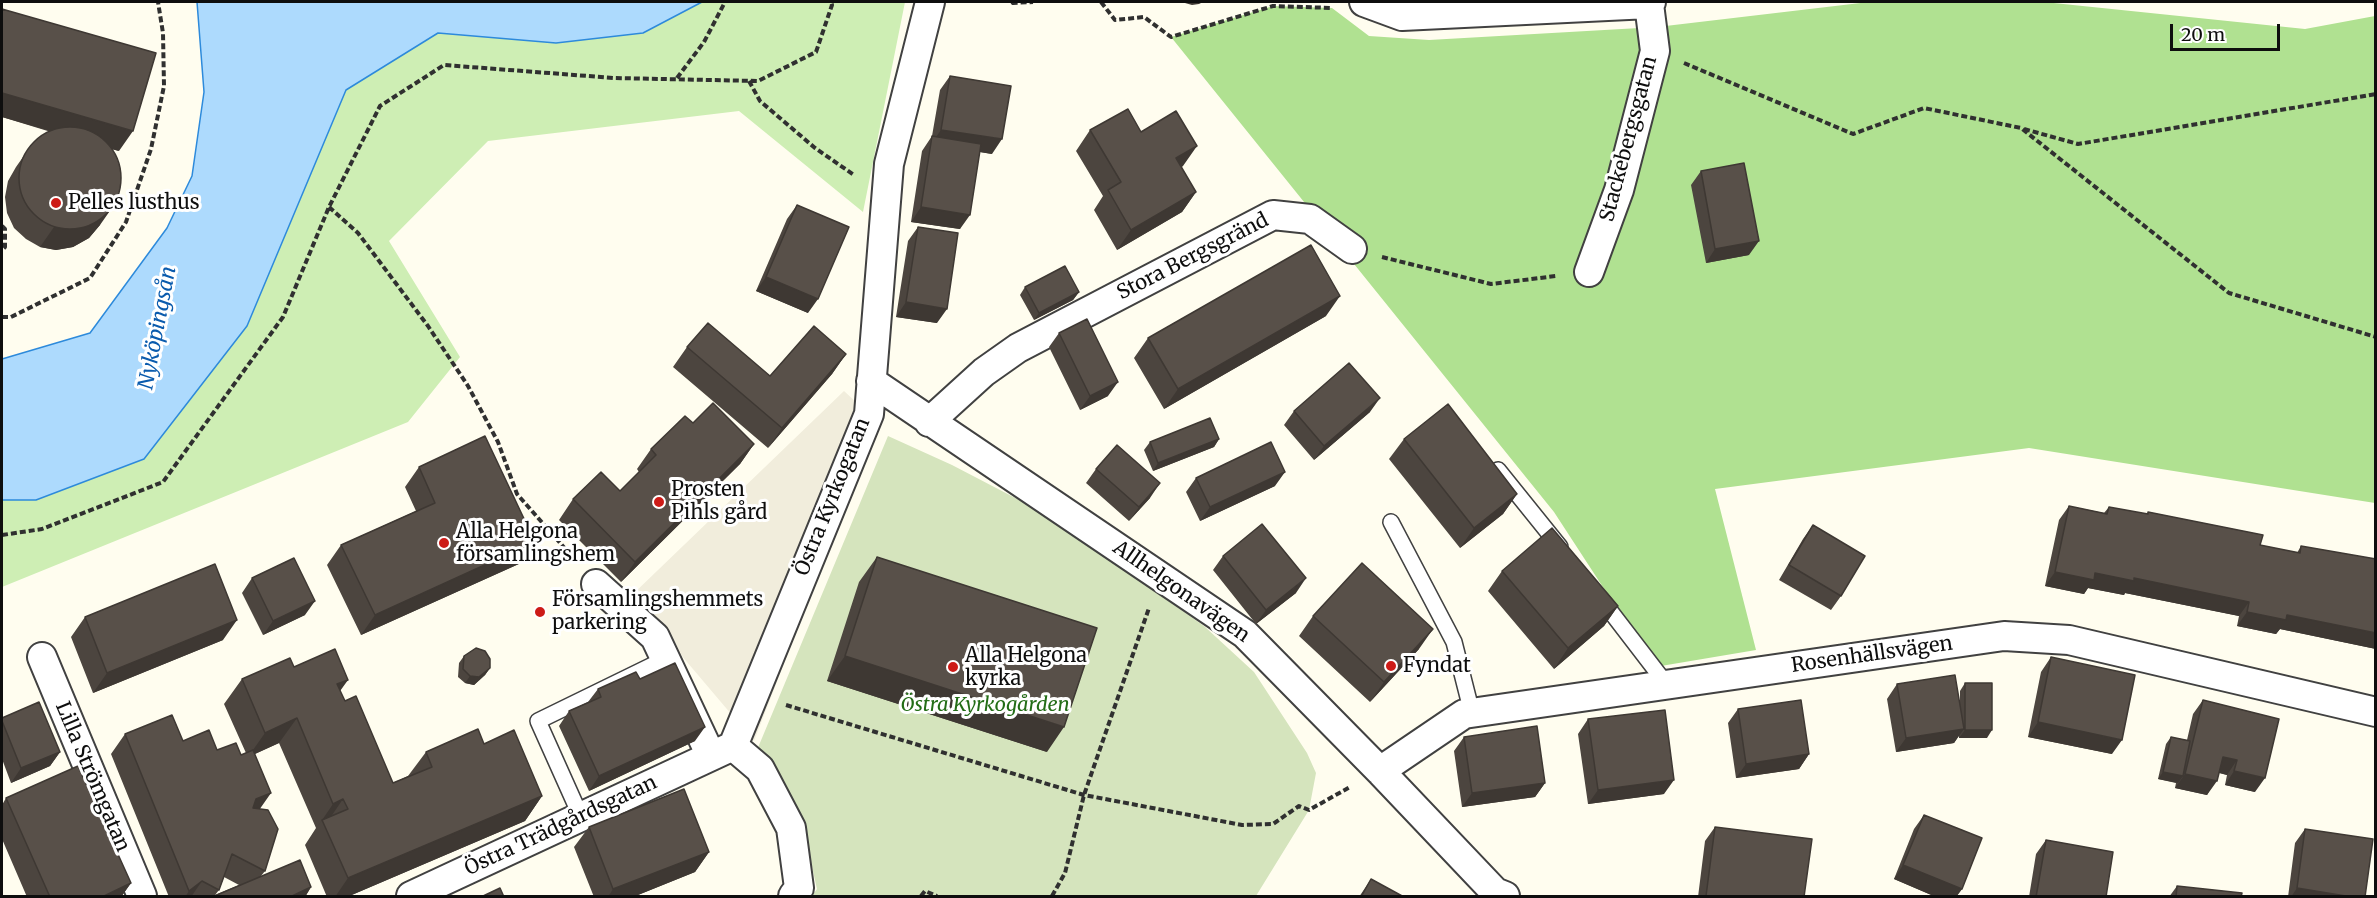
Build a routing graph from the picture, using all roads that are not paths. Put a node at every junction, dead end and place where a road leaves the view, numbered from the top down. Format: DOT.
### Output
graph roads {
  1 [pos="930,2"];
  2 [pos="1364,2"];
  3 [pos="1650,3"];
  4 [pos="1352,249"];
  5 [pos="1589,272"];
  6 [pos="872,381"];
  7 [pos="929,422"];
  8 [pos="1492,463"];
  9 [pos="1391,522"];
  10 [pos="1573,563"];
  11 [pos="596,584"];
  12 [pos="1594,591"];
  13 [pos="42,657"];
  14 [pos="665,659"];
  15 [pos="1667,685"];
  16 [pos="2376,712"];
  17 [pos="1472,713"];
  18 [pos="722,751"];
  19 [pos="1380,771"];
  20 [pos="581,817"];
  21 [pos="1498,895"];
  22 [pos="142,897"];
  23 [pos="411,897"];
  24 [pos="794,897"];
  1 -- 6 [label="street, Östra Kyrkogatan"];
  2 -- 3 [label="street, Stackebergsgatan"];
  3 -- 5 [label="street, Stackebergsgatan"];
  4 -- 7 [label="street, Stora Bergsgränd"];
  6 -- 7 [label="street, Allhelgonavägen"];
  6 -- 18 [label="street, Östra Kyrkogatan"];
  7 -- 19 [label="street, Allhelgonavägen"];
  8 -- 10 [label="lane"];
  9 -- 17 [label="lane"];
  11 -- 14 [label="street"];
  12 -- 15 [label="lane"];
  13 -- 22 [label="street, Lilla Strömgatan"];
  14 -- 18 [label="street"];
  14 -- 20 [label="lane"];
  15 -- 16 [label="street, Rosenhällsvägen"];
  15 -- 17 [label="street, Rosenhällsvägen"];
  17 -- 19 [label="street, Rosenhällsvägen"];
  18 -- 20 [label="street, Östra Trädgårdsgatan"];
  18 -- 24 [label="street"];
  19 -- 21 [label="street, Allhelgonavägen"];
  20 -- 23 [label="street, Östra Trädgårdsgatan"];
}
